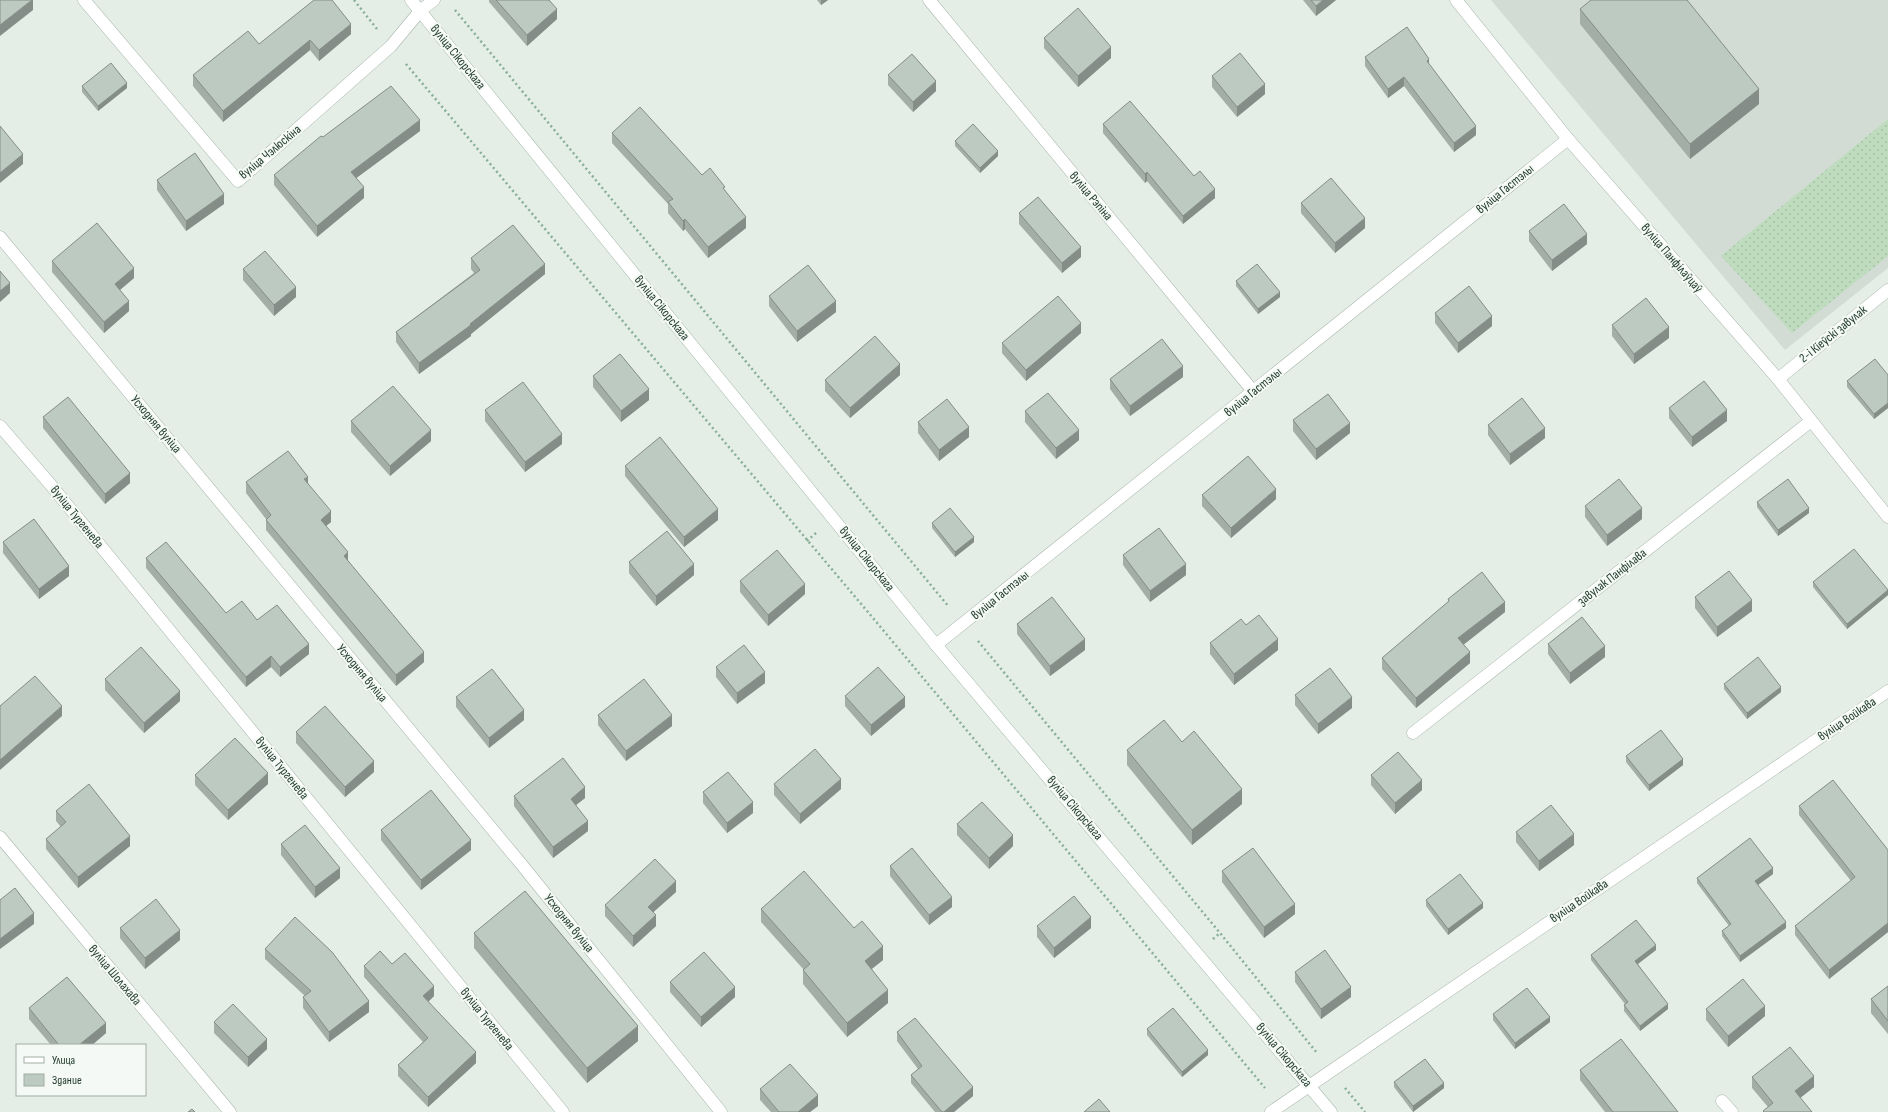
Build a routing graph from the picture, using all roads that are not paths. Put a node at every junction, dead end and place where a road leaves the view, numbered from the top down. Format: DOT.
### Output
graph roads {
  1 [pos="84,0"];
  2 [pos="411,0"];
  3 [pos="434,0"];
  4 [pos="929,0"];
  5 [pos="1456,0"];
  6 [pos="420,11"];
  7 [pos="1568,139"];
  8 [pos="0,238"];
  9 [pos="1888,290"];
  10 [pos="1778,379"];
  11 [pos="1253,391"];
  12 [pos="1811,421"];
  13 [pos="0,426"];
  14 [pos="1888,517"];
  15 [pos="936,645"];
  16 [pos="1888,691"];
  17 [pos="1413,733"];
  18 [pos="0,837"];
  19 [pos="1309,1085"];
  20 [pos="1722,1100"];
  21 [pos="1275,1109"];
  22 [pos="230,1112"];
  23 [pos="563,1112"];
  24 [pos="721,1112"];
  25 [pos="1331,1112"];
  26 [pos="1732,1112"];
  1 -- 6 [label="street, вуліца Чэлюскіна"];
  2 -- 6 [label="street, вуліца Сікорскага"];
  3 -- 6 [label="street, вуліца Чэлюскіна"];
  4 -- 11 [label="street, вуліца Рэпіна"];
  5 -- 7 [label="street, вуліца Панфілаўцаў"];
  6 -- 15 [label="street, вуліца Сікорскага"];
  7 -- 10 [label="street, вуліца Панфілаўцаў"];
  7 -- 11 [label="street, вуліца Гастэлы"];
  8 -- 24 [label="street, Усходняя вуліца"];
  9 -- 10 [label="street, 2-і Кіеўскі завулак"];
  10 -- 12 [label="street, вуліца Панфілаўцаў"];
  11 -- 15 [label="street, вуліца Гастэлы"];
  12 -- 14 [label="street, вуліца Панфілаўцаў"];
  12 -- 17 [label="street, завулак Панфілава"];
  13 -- 23 [label="street, вуліца Тургенева"];
  15 -- 19 [label="street, вуліца Сікорскага"];
  16 -- 19 [label="street, вуліца Войкава"];
  18 -- 22 [label="street, вуліца Шолахава"];
  19 -- 21 [label="street, вуліца Войкава"];
  19 -- 25 [label="street, вуліца Сікорскага"];
  20 -- 26 [label="street"];
}
